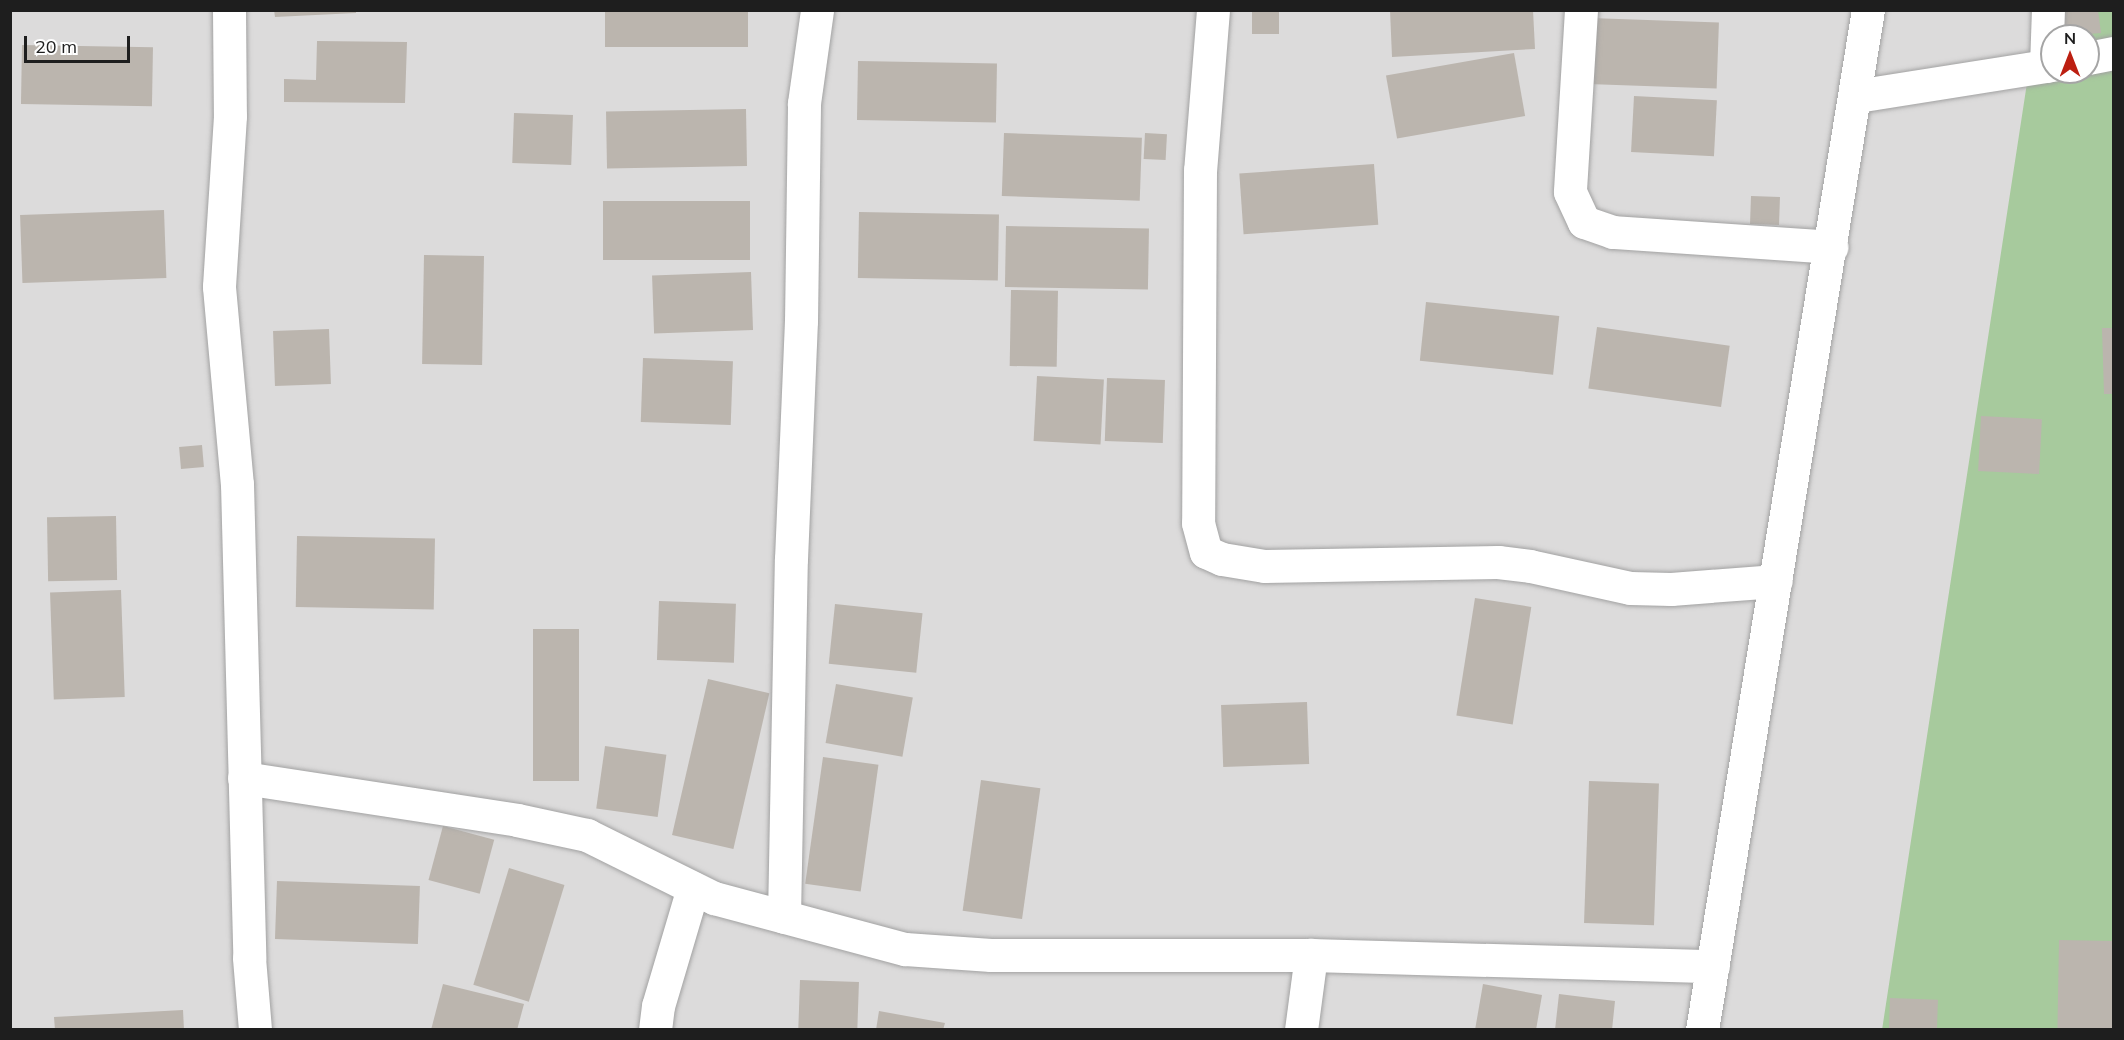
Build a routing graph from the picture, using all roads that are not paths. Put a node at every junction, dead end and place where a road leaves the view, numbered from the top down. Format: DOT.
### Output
graph roads {
  1 [pos="230,10"];
  2 [pos="817,10"];
  3 [pos="1213,10"];
  4 [pos="1581,10"];
  5 [pos="1868,10"];
  6 [pos="2040,66"];
  7 [pos="1856,96"];
  8 [pos="1831,247"];
  9 [pos="1776,581"];
  10 [pos="244,778"];
  11 [pos="693,888"];
  12 [pos="784,917"];
  13 [pos="1311,955"];
  14 [pos="1713,966"];
  15 [pos="255,1029"];
  16 [pos="655,1029"];
  17 [pos="1301,1029"];
  18 [pos="1702,1029"];
  1 -- 10 [label="street"];
  2 -- 12 [label="street"];
  3 -- 9 [label="street"];
  4 -- 8 [label="street"];
  5 -- 7 [label="street"];
  6 -- 7 [label="street"];
  7 -- 8 [label="street"];
  8 -- 9 [label="street"];
  9 -- 14 [label="street"];
  10 -- 11 [label="street"];
  10 -- 15 [label="street"];
  11 -- 12 [label="street"];
  11 -- 16 [label="street"];
  12 -- 13 [label="street"];
  13 -- 14 [label="street"];
  13 -- 17 [label="street"];
  14 -- 18 [label="street"];
}
